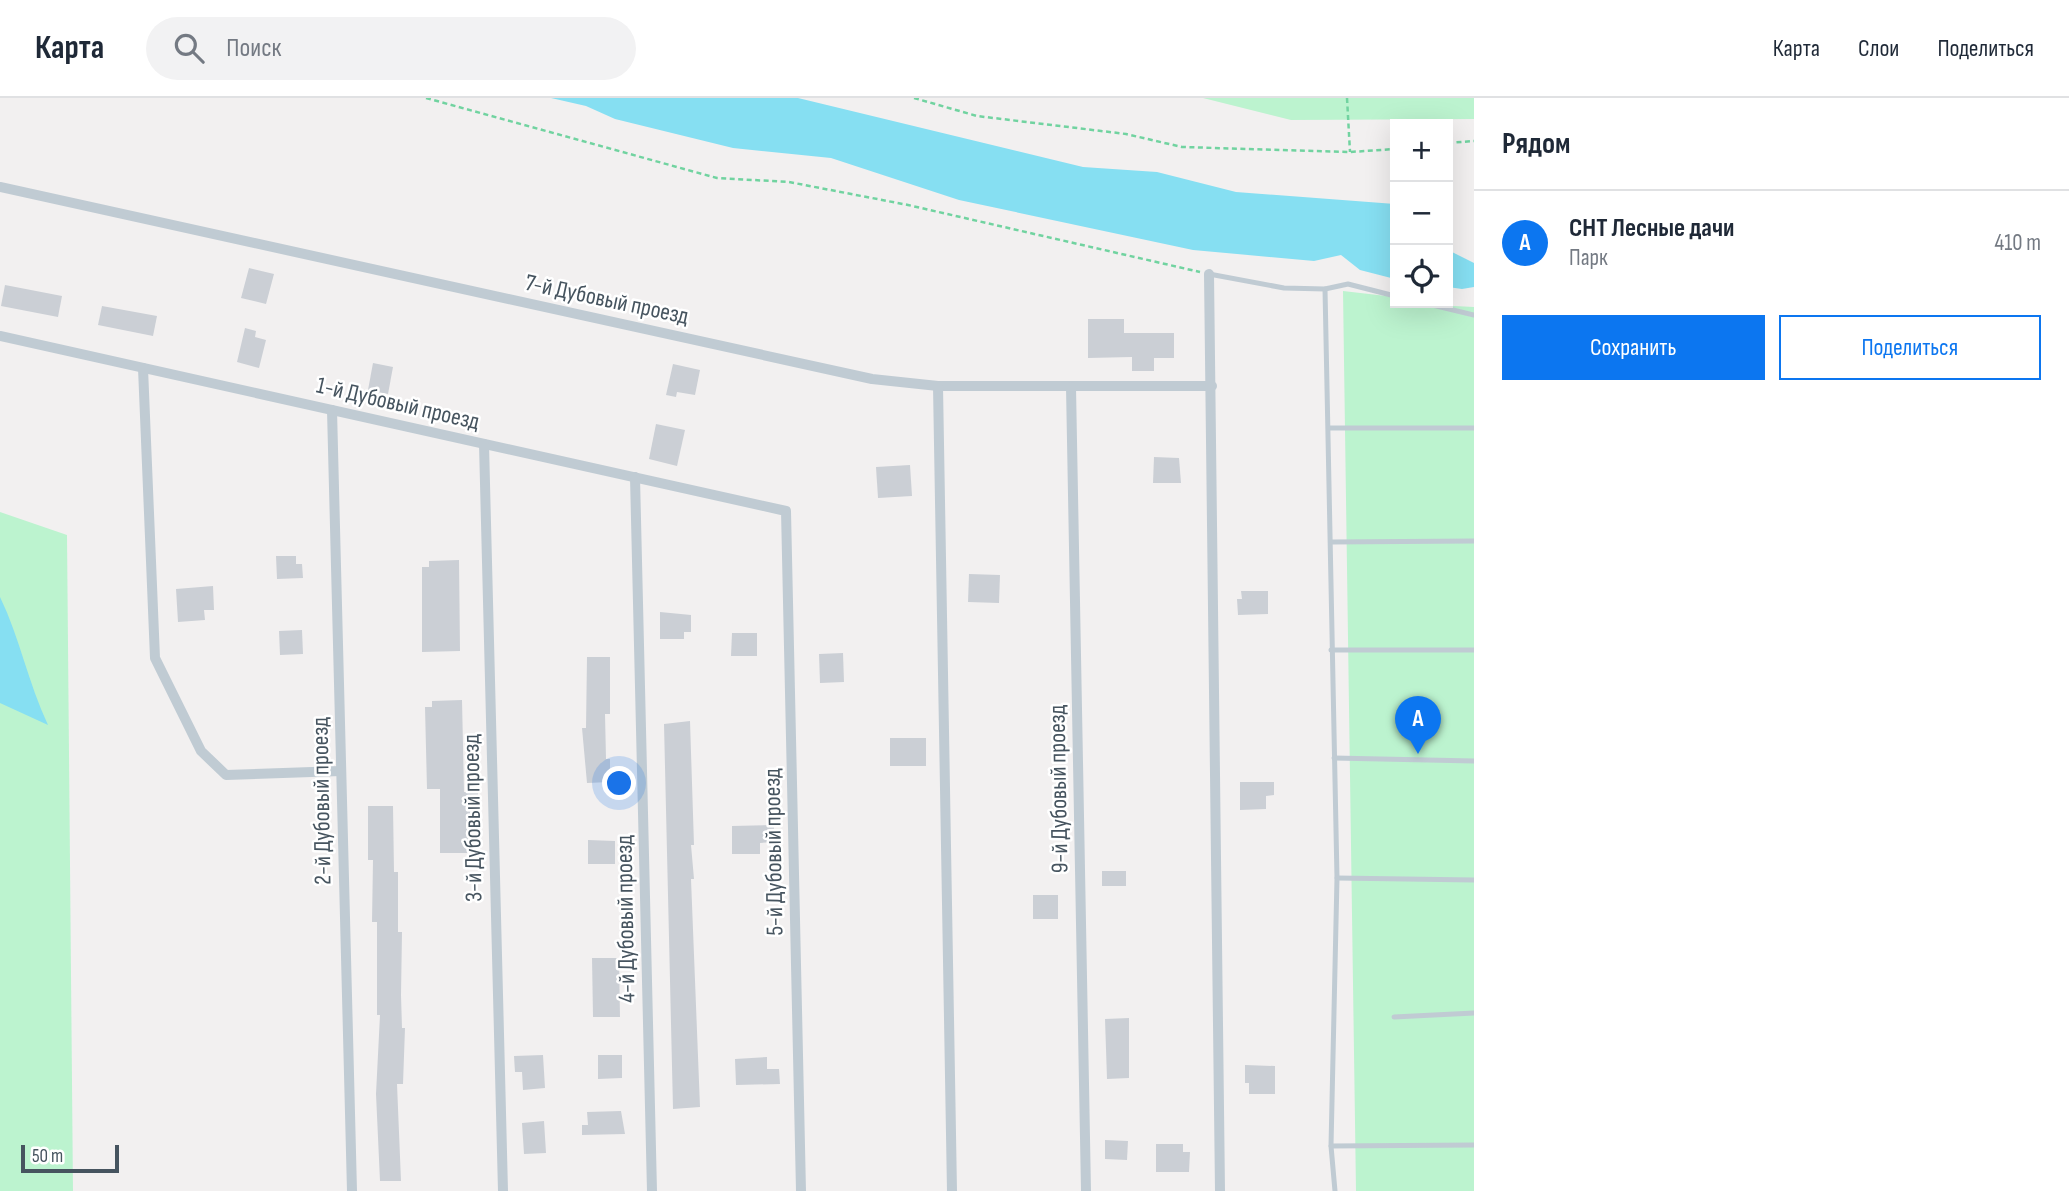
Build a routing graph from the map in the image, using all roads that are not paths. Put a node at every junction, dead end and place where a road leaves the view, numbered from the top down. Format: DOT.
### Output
graph roads {
  1 [pos="0,187"];
  2 [pos="1209,274"];
  3 [pos="1325,289"];
  4 [pos="1390,295"];
  5 [pos="1447,308"];
  6 [pos="1474,314"];
  7 [pos="0,336"];
  8 [pos="143,368"];
  9 [pos="938,386"];
  10 [pos="1212,386"];
  11 [pos="1071,387"];
  12 [pos="332,410"];
  13 [pos="1329,428"];
  14 [pos="1474,428"];
  15 [pos="484,444"];
  16 [pos="635,477"];
  17 [pos="786,511"];
  18 [pos="1474,541"];
  19 [pos="1332,542"];
  20 [pos="1331,650"];
  21 [pos="1474,650"];
  22 [pos="1334,758"];
  23 [pos="1474,761"];
  24 [pos="341,771"];
  25 [pos="1337,878"];
  26 [pos="1474,880"];
  27 [pos="1474,1013"];
  28 [pos="1394,1017"];
  29 [pos="1474,1145"];
  30 [pos="1331,1146"];
  31 [pos="352,1191"];
  32 [pos="503,1191"];
  33 [pos="652,1191"];
  34 [pos="801,1191"];
  35 [pos="952,1191"];
  36 [pos="1086,1191"];
  37 [pos="1220,1191"];
  38 [pos="1335,1191"];
  1 -- 9 [label="street, 7-й Дубовый проезд"];
  2 -- 3 [label="lane"];
  2 -- 10 [label="street"];
  3 -- 4 [label="lane"];
  3 -- 13 [label="lane"];
  5 -- 6 [label="lane"];
  7 -- 8 [label="street, 1-й Дубовый проезд"];
  8 -- 12 [label="street, 1-й Дубовый проезд"];
  8 -- 24 [label="street"];
  9 -- 11 [label="street, 7-й Дубовый проезд"];
  9 -- 35 [label="street"];
  10 -- 11 [label="street, 7-й Дубовый проезд"];
  10 -- 37 [label="street"];
  11 -- 36 [label="street, 9-й Дубовый проезд"];
  12 -- 15 [label="street, 1-й Дубовый проезд"];
  12 -- 24 [label="street, 2-й Дубовый проезд"];
  13 -- 14 [label="lane"];
  13 -- 19 [label="lane"];
  15 -- 16 [label="street, 1-й Дубовый проезд"];
  15 -- 32 [label="street, 3-й Дубовый проезд"];
  16 -- 17 [label="street, 1-й Дубовый проезд"];
  16 -- 33 [label="street, 4-й Дубовый проезд"];
  17 -- 34 [label="street, 5-й Дубовый проезд"];
  18 -- 19 [label="lane"];
  19 -- 20 [label="lane"];
  20 -- 21 [label="lane"];
  20 -- 22 [label="lane"];
  22 -- 23 [label="lane"];
  22 -- 25 [label="lane"];
  24 -- 31 [label="street, 2-й Дубовый проезд"];
  25 -- 26 [label="lane"];
  25 -- 30 [label="lane"];
  27 -- 28 [label="lane"];
  29 -- 30 [label="lane"];
  30 -- 38 [label="lane"];
}
